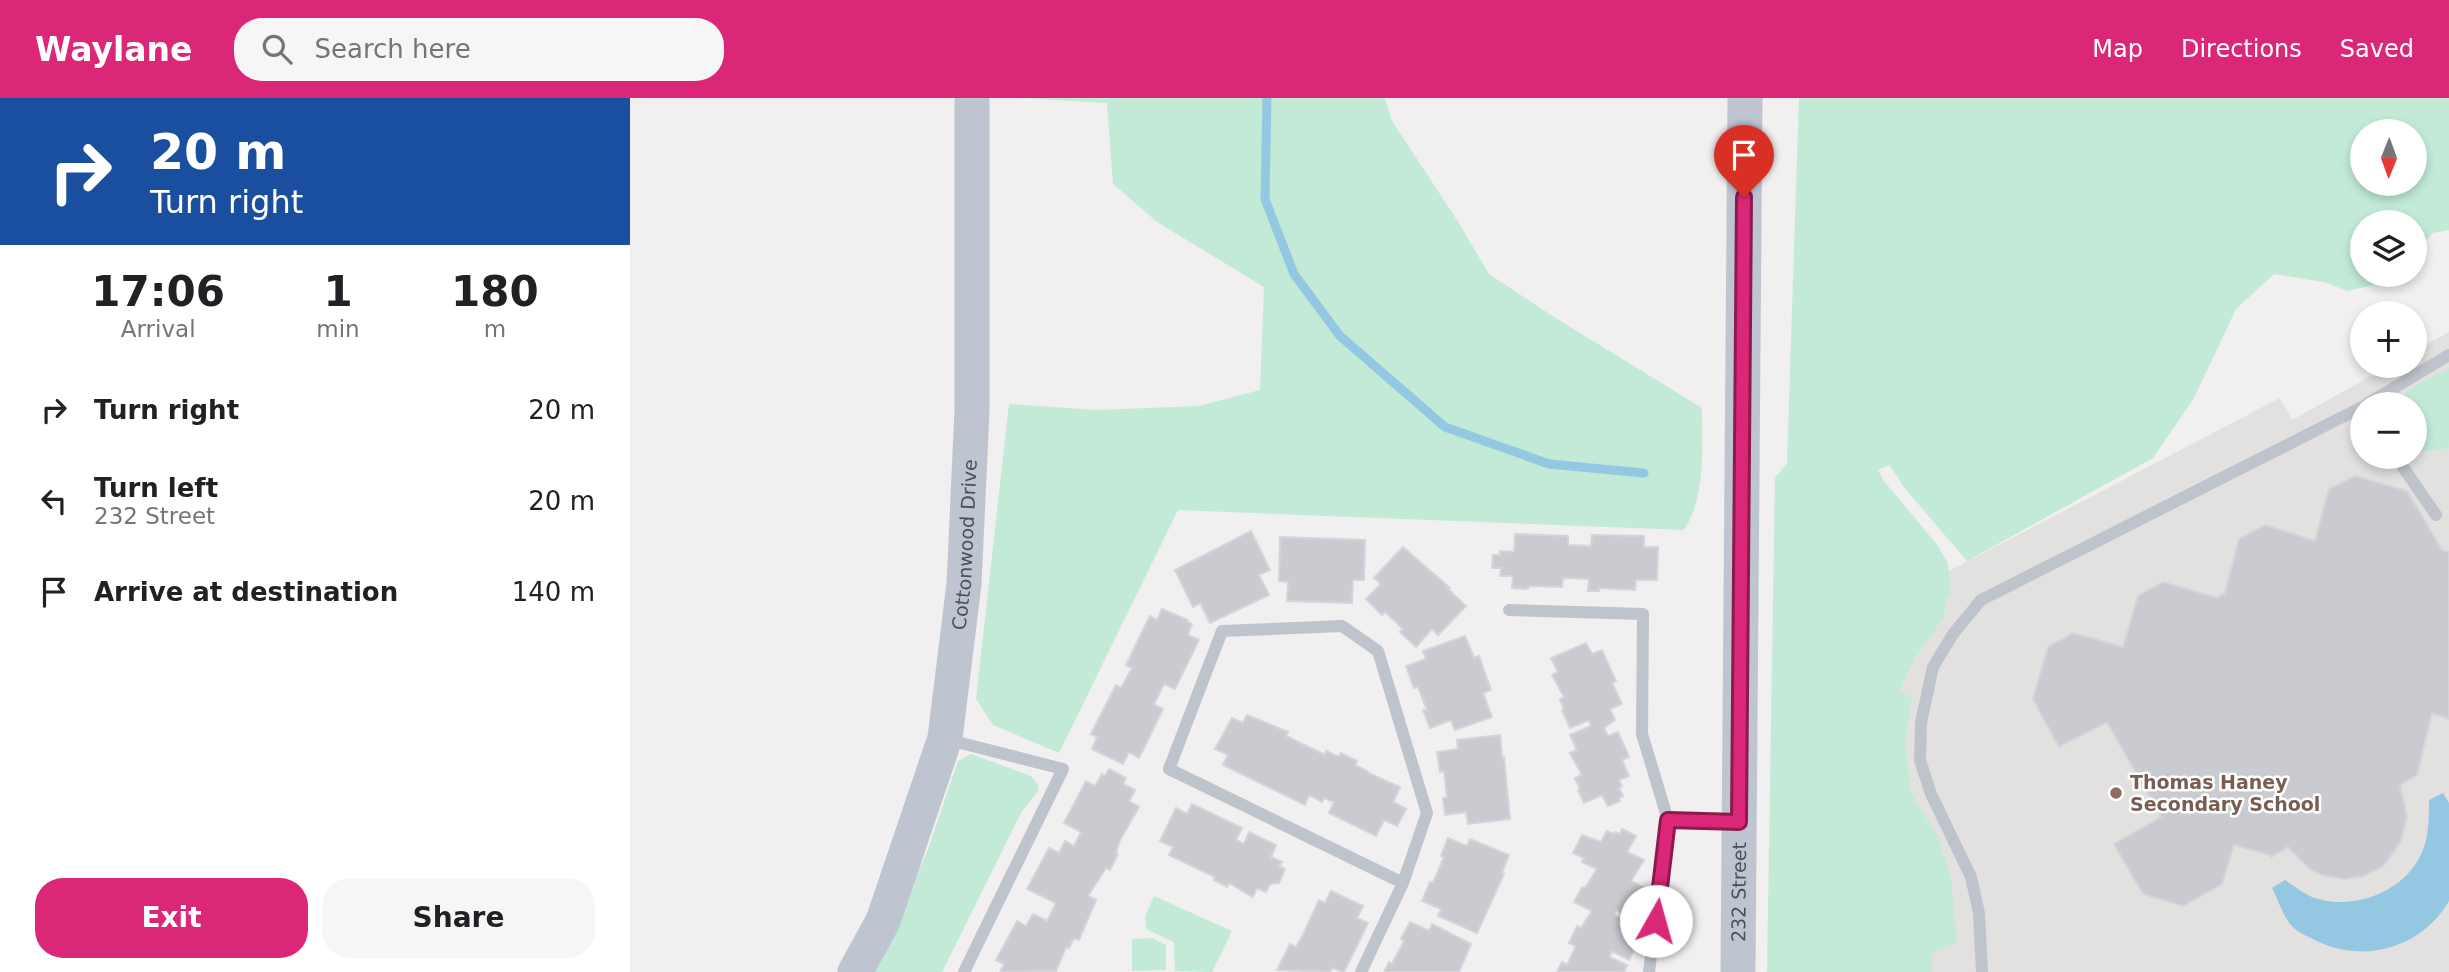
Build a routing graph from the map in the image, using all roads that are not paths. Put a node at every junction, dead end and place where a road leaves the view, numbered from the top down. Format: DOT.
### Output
graph roads {
  1 [pos="972,98"];
  2 [pos="1745,98"];
  3 [pos="2449,355"];
  4 [pos="2387,392"];
  5 [pos="2350,413"];
  6 [pos="2404,469"];
  7 [pos="2436,515"];
  8 [pos="1509,610"];
  9 [pos="945,738"];
  10 [pos="1668,820"];
  11 [pos="1739,822"];
  12 [pos="1403,883"];
  13 [pos="855,972"];
  14 [pos="964,972"];
  15 [pos="1361,972"];
  16 [pos="1649,972"];
  17 [pos="1738,972"];
  18 [pos="1982,972"];
  1 -- 9 [label="street, Cottonwood Drive"];
  2 -- 11 [label="street, 232 Street"];
  3 -- 4 [label="lane"];
  5 -- 18 [label="lane"];
  6 -- 7 [label="lane"];
  8 -- 10 [label="lane"];
  9 -- 13 [label="street, Cottonwood Drive"];
  9 -- 14 [label="lane"];
  10 -- 11 [label="lane"];
  10 -- 16 [label="lane"];
  11 -- 17 [label="street, 232 Street"];
  12 -- 12 [label="lane"];
  12 -- 15 [label="lane"];
}
